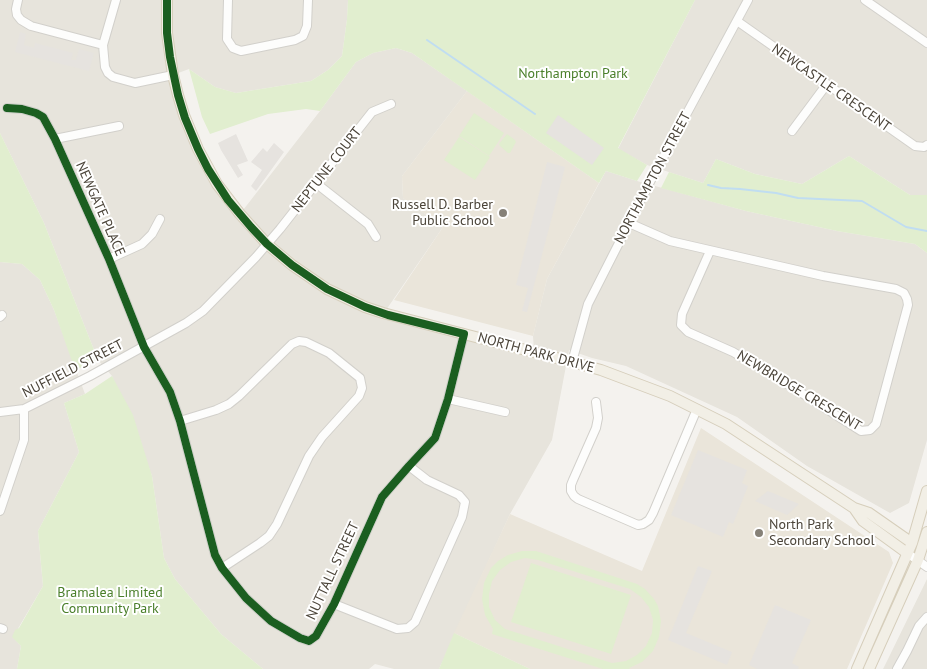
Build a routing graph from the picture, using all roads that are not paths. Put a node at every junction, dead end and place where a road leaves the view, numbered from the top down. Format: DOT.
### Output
graph roads {
  1 [pos="18,0"];
  2 [pos="116,0"];
  3 [pos="167,0"];
  4 [pos="228,0"];
  5 [pos="308,0"];
  6 [pos="748,0"];
  7 [pos="865,0"];
  8 [pos="737,21"];
  9 [pos="927,43"];
  10 [pos="103,46"];
  11 [pos="173,75"];
  12 [pos="827,84"];
  13 [pos="391,104"];
  14 [pos="7,108"];
  15 [pos="119,126"];
  16 [pos="792,131"];
  17 [pos="55,139"];
  18 [pos="927,145"];
  19 [pos="317,184"];
  20 [pos="160,220"];
  21 [pos="629,223"];
  22 [pos="376,237"];
  23 [pos="268,244"];
  24 [pos="710,250"];
  25 [pos="109,260"];
  26 [pos="464,334"];
  27 [pos="144,347"];
  28 [pos="572,362"];
  29 [pos="448,399"];
  30 [pos="596,402"];
  31 [pos="24,409"];
  32 [pos="697,409"];
  33 [pos="0,412"];
  34 [pos="504,412"];
  35 [pos="180,421"];
  36 [pos="409,466"];
  37 [pos="927,491"];
  38 [pos="854,508"];
  39 [pos="0,511"];
  40 [pos="927,532"];
  41 [pos="912,543"];
  42 [pos="924,552"];
  43 [pos="907,553"];
  44 [pos="918,560"];
  45 [pos="927,567"];
  46 [pos="222,568"];
  47 [pos="334,604"];
  48 [pos="927,617"];
  49 [pos="857,669"];
  50 [pos="870,669"];
  51 [pos="897,669"];
  1 -- 10 [label="street"];
  2 -- 10 [label="street"];
  3 -- 11 [label="main road, NORTH PARK DRIVE"];
  4 -- 5 [label="street"];
  6 -- 8 [label="street, NORTHAMPTON STREET"];
  7 -- 9 [label="street"];
  8 -- 12 [label="street, NEWCASTLE CRESCENT"];
  8 -- 21 [label="street, NORTHAMPTON STREET"];
  10 -- 11 [label="street"];
  11 -- 23 [label="main road, NORTH PARK DRIVE"];
  12 -- 16 [label="street"];
  12 -- 18 [label="street, NEWCASTLE CRESCENT"];
  13 -- 19 [label="street, NEPTUNE COURT"];
  14 -- 17 [label="street, NEWGATE PLACE"];
  15 -- 17 [label="street"];
  17 -- 25 [label="street, NEWGATE PLACE"];
  19 -- 22 [label="street"];
  19 -- 23 [label="street, NEPTUNE COURT"];
  20 -- 25 [label="street"];
  21 -- 24 [label="street, NEWBRIDGE CRESCENT"];
  21 -- 28 [label="street, NORTHAMPTON STREET"];
  23 -- 26 [label="main road, NORTH PARK DRIVE"];
  23 -- 27 [label="street, NUFFIELD STREET"];
  24 -- 24 [label="street, NEWBRIDGE CRESCENT"];
  25 -- 27 [label="street, NEWGATE PLACE"];
  26 -- 28 [label="main road, NORTH PARK DRIVE"];
  26 -- 29 [label="street, NUTTALL STREET"];
  27 -- 31 [label="street, NUFFIELD STREET"];
  27 -- 35 [label="street, NUTTALL STREET"];
  28 -- 32 [label="main road, NORTH PARK DRIVE"];
  29 -- 34 [label="street"];
  29 -- 36 [label="street, NUTTALL STREET"];
  30 -- 32 [label="street"];
  31 -- 33 [label="street, NUFFIELD STREET"];
  31 -- 39 [label="street"];
  32 -- 38 [label="main road, NORTH PARK DRIVE"];
  35 -- 46 [label="street, NUTTALL STREET"];
  35 -- 46 [label="street"];
  36 -- 47 [label="street, NUTTALL STREET"];
  36 -- 47 [label="street"];
  37 -- 41 [label="main road"];
  38 -- 41 [label="main road, NORTH PARK DRIVE"];
  38 -- 43 [label="main road, NORTH PARK DRIVE"];
  40 -- 42 [label="main road"];
  41 -- 42 [label="street"];
  41 -- 43 [label="main road"];
  42 -- 44 [label="main road"];
  43 -- 44 [label="street"];
  43 -- 49 [label="main road"];
  44 -- 45 [label="street"];
  44 -- 50 [label="main road"];
  46 -- 47 [label="street, NUTTALL STREET"];
  48 -- 51 [label="street"];
}
